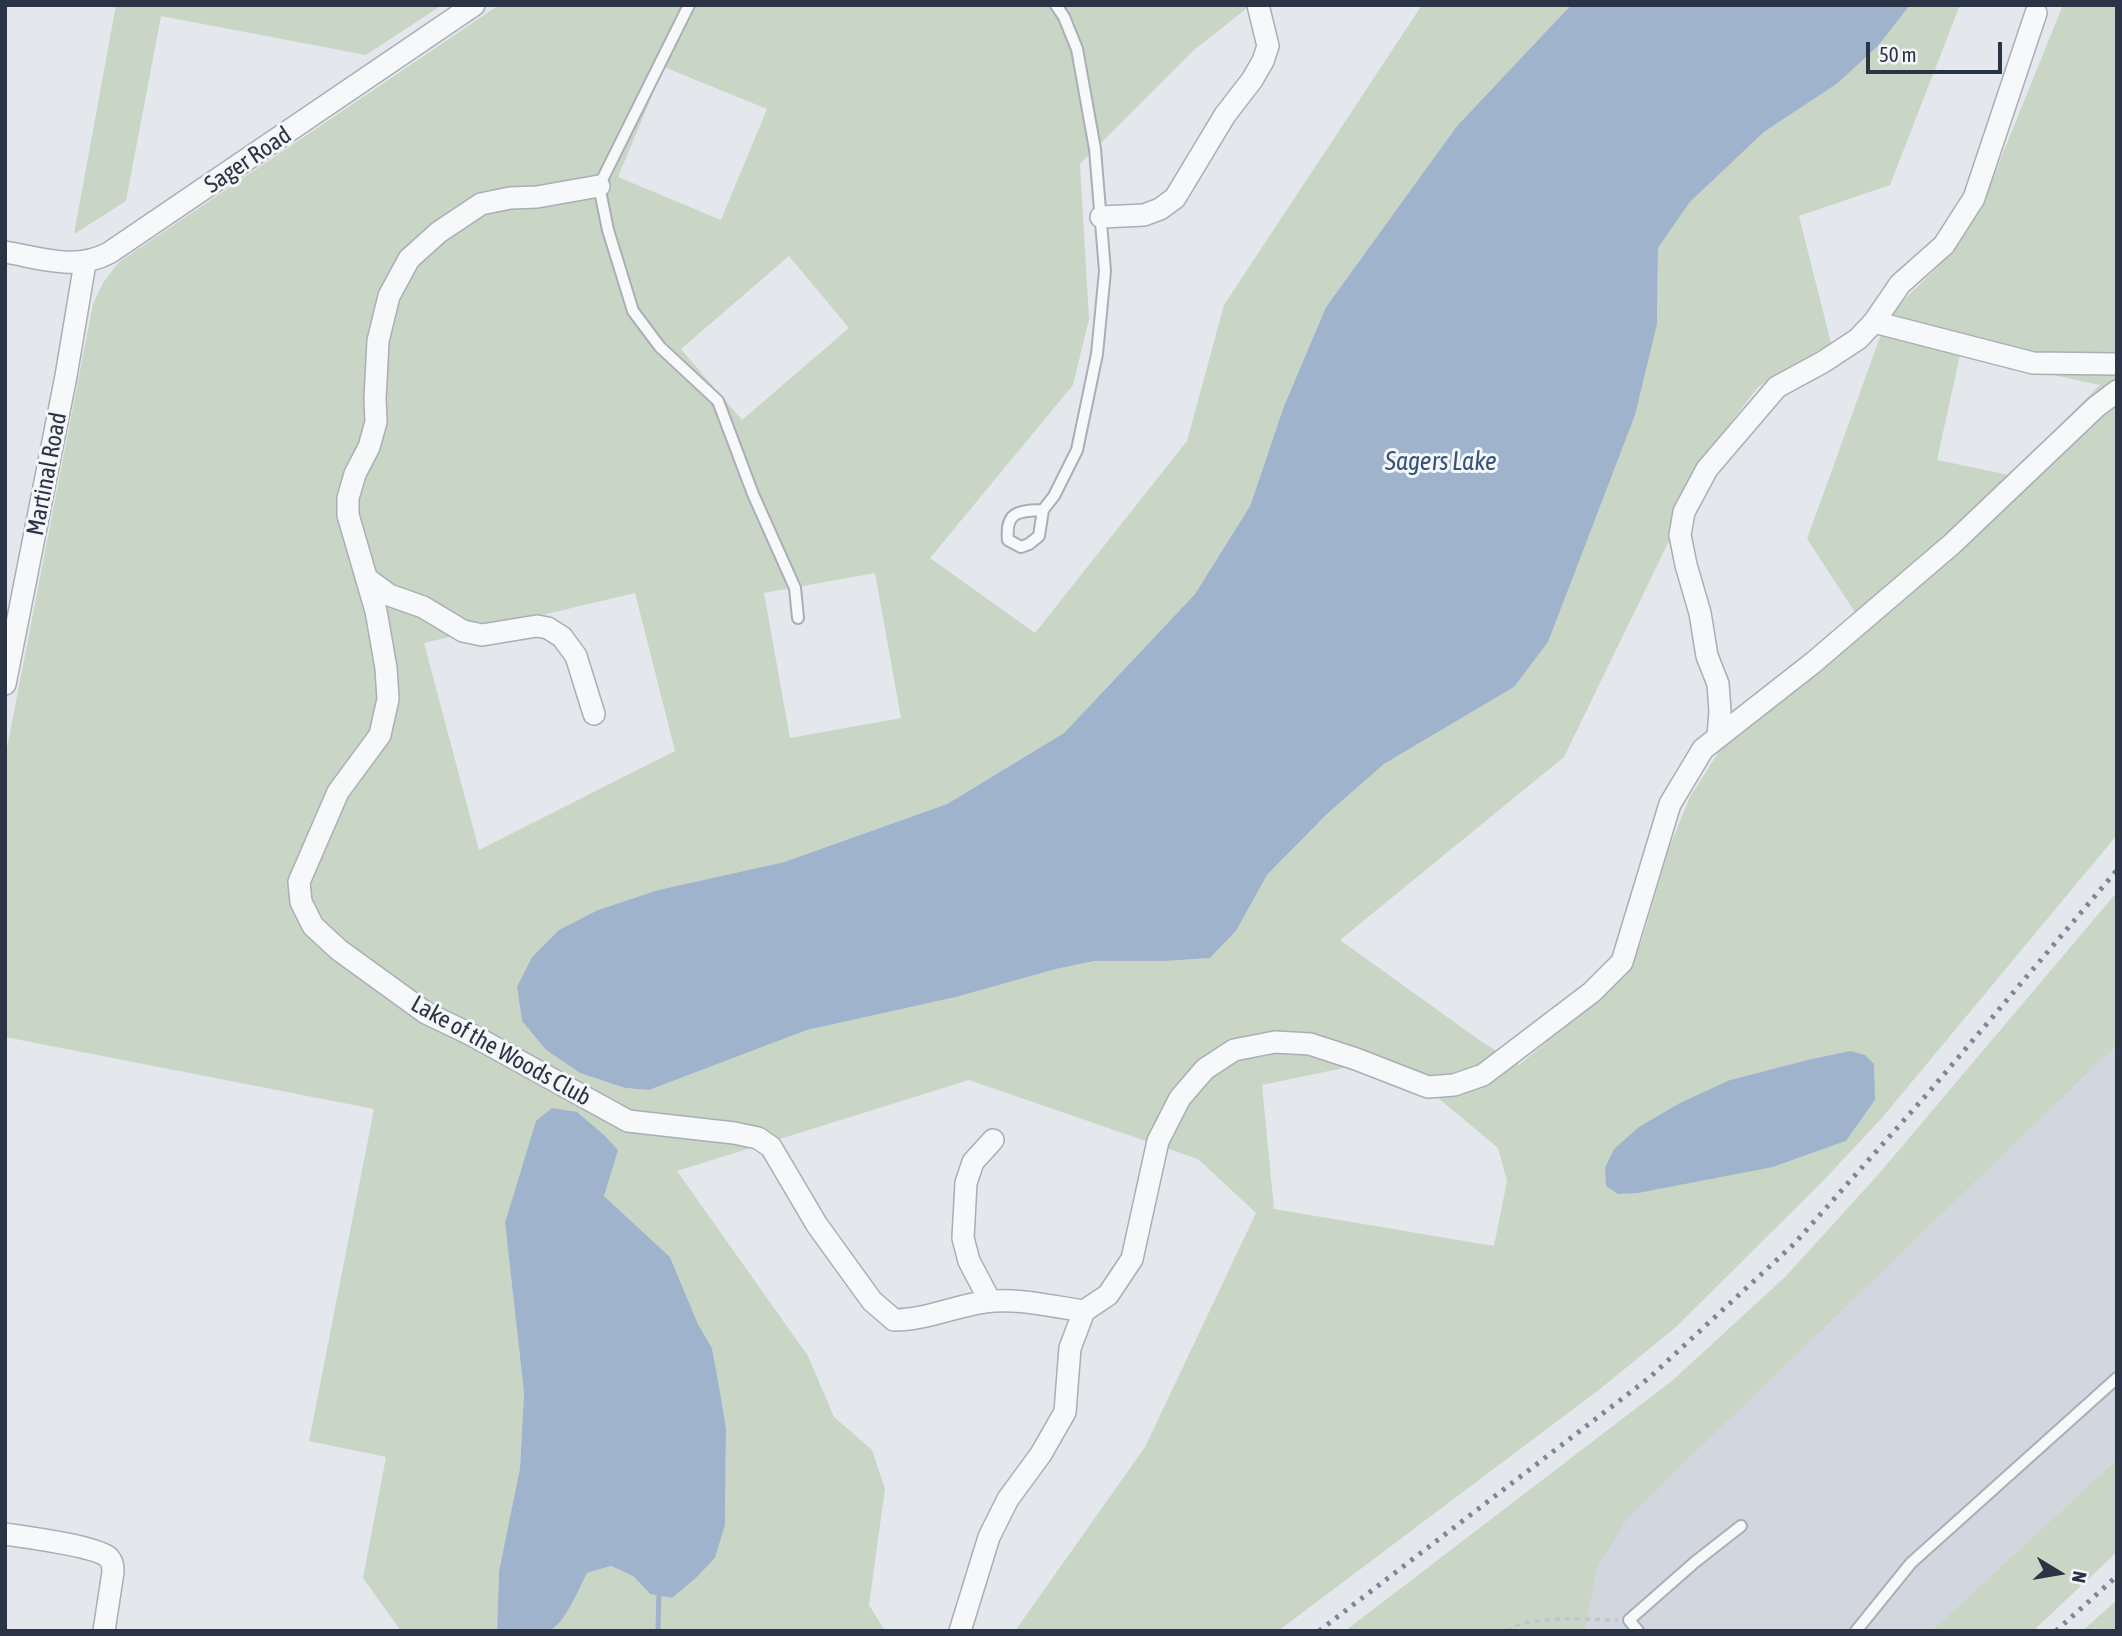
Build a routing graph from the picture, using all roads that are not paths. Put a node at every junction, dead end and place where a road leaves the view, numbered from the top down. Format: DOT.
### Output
graph roads {
  1 [pos="474,5"];
  2 [pos="688,5"];
  3 [pos="1056,5"];
  4 [pos="1258,5"];
  5 [pos="2036,13"];
  6 [pos="599,186"];
  7 [pos="1101,217"];
  8 [pos="5,252"];
  9 [pos="85,263"];
  10 [pos="1874,322"];
  11 [pos="2117,364"];
  12 [pos="2117,391"];
  13 [pos="1043,510"];
  14 [pos="366,578"];
  15 [pos="798,618"];
  16 [pos="5,684"];
  17 [pos="594,714"];
  18 [pos="1718,737"];
  19 [pos="993,1140"];
  20 [pos="990,1301"];
  21 [pos="1084,1311"];
  22 [pos="2117,1378"];
  23 [pos="1741,1526"];
  24 [pos="5,1534"];
  25 [pos="104,1631"];
  26 [pos="960,1631"];
  27 [pos="1639,1631"];
  28 [pos="1856,1631"];
  1 -- 9 [label="street, Sager Road"];
  2 -- 6 [label="lane"];
  3 -- 7 [label="lane"];
  4 -- 7 [label="street"];
  5 -- 10 [label="street"];
  6 -- 14 [label="street, Lake of the Woods Club"];
  6 -- 15 [label="lane"];
  7 -- 13 [label="lane"];
  8 -- 9 [label="street"];
  9 -- 16 [label="street, Martinal Road"];
  10 -- 11 [label="street"];
  10 -- 18 [label="street"];
  12 -- 18 [label="street"];
  14 -- 17 [label="street"];
  14 -- 20 [label="street, Lake of the Woods Club"];
  18 -- 21 [label="street"];
  19 -- 20 [label="street"];
  20 -- 21 [label="street, Lake of the Woods Club"];
  21 -- 26 [label="street"];
  22 -- 28 [label="lane"];
  23 -- 27 [label="lane"];
  24 -- 25 [label="street"];
}
